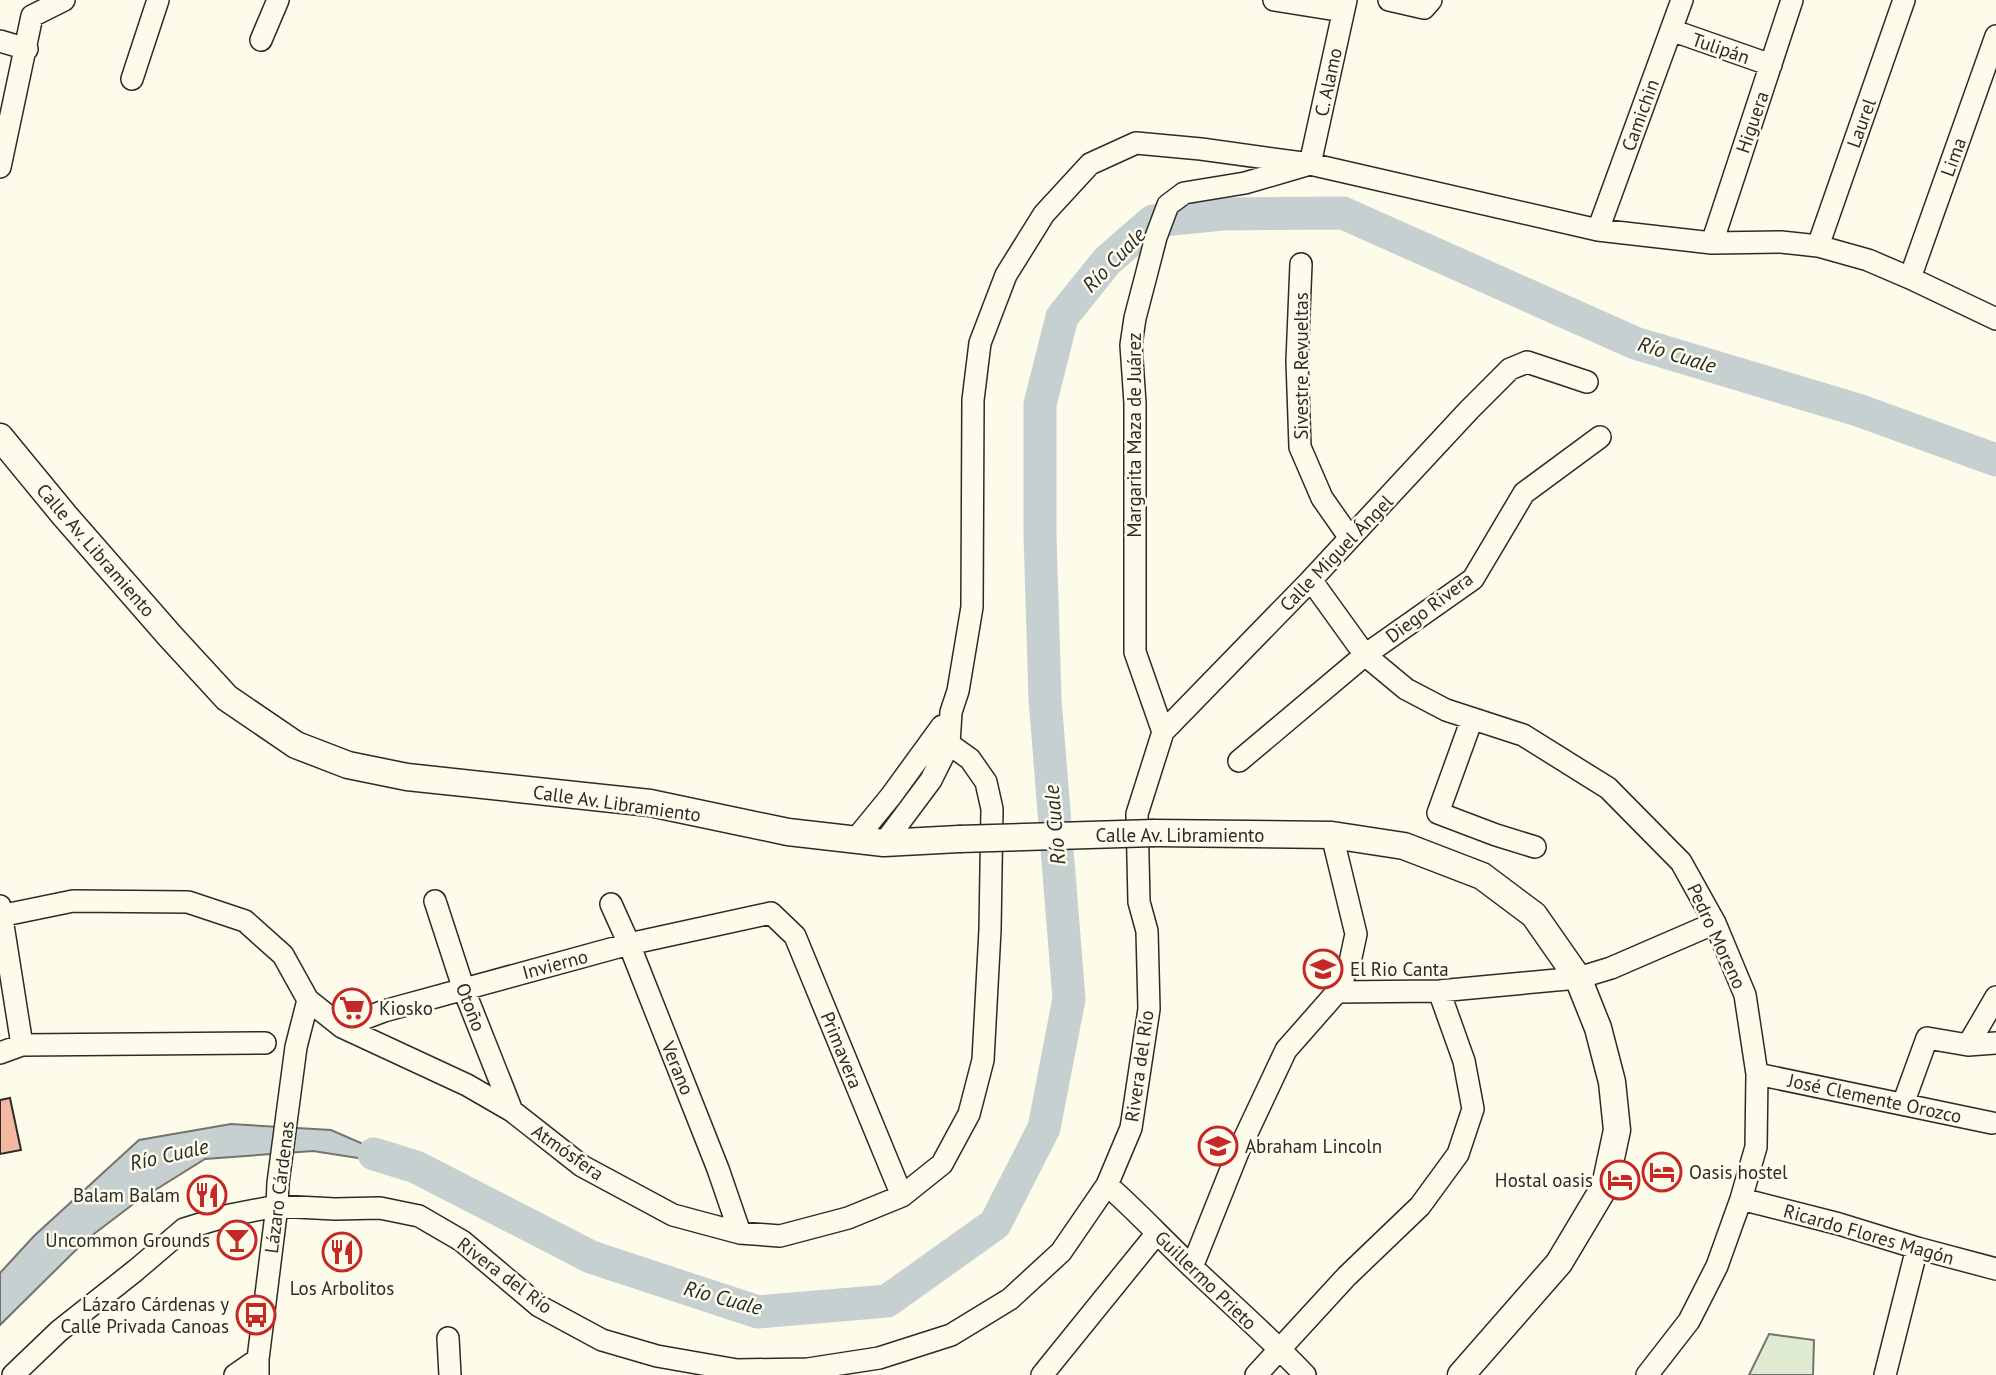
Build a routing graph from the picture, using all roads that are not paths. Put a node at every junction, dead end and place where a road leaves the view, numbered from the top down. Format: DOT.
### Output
graph roads {
  1 [pos="64,0"];
  2 [pos="158,0"];
  3 [pos="278,0"];
  4 [pos="1274,0"];
  5 [pos="1389,0"];
  6 [pos="1682,0"];
  7 [pos="1792,0"];
  8 [pos="1904,0"];
  9 [pos="1427,4"];
  10 [pos="1345,6"];
  11 [pos="1671,30"];
  12 [pos="1996,36"];
  13 [pos="261,40"];
  14 [pos="0,41"];
  15 [pos="27,49"];
  16 [pos="1771,65"];
  17 [pos="132,79"];
  18 [pos="1310,164"];
  19 [pos="0,167"];
  20 [pos="1598,230"];
  21 [pos="1712,243"];
  22 [pos="1818,246"];
  23 [pos="1301,264"];
  24 [pos="1910,278"];
  25 [pos="1996,319"];
  26 [pos="1587,382"];
  27 [pos="0,437"];
  28 [pos="1600,437"];
  29 [pos="1350,538"];
  30 [pos="1311,580"];
  31 [pos="1365,656"];
  32 [pos="1472,719"];
  33 [pos="1163,732"];
  34 [pos="942,740"];
  35 [pos="1239,761"];
  36 [pos="1145,824"];
  37 [pos="1332,835"];
  38 [pos="855,840"];
  39 [pos="884,843"];
  40 [pos="1535,847"];
  41 [pos="435,901"];
  42 [pos="611,904"];
  43 [pos="1,913"];
  44 [pos="771,913"];
  45 [pos="1715,923"];
  46 [pos="629,944"];
  47 [pos="1578,978"];
  48 [pos="464,990"];
  49 [pos="1439,991"];
  50 [pos="1337,992"];
  51 [pos="1996,997"];
  52 [pos="308,1000"];
  53 [pos="342,1027"];
  54 [pos="265,1043"];
  55 [pos="1996,1043"];
  56 [pos="22,1045"];
  57 [pos="1968,1045"];
  58 [pos="0,1053"];
  59 [pos="1757,1074"];
  60 [pos="1903,1104"];
  61 [pos="512,1111"];
  62 [pos="1992,1123"];
  63 [pos="1107,1185"];
  64 [pos="902,1196"];
  65 [pos="1741,1199"];
  66 [pos="277,1206"];
  67 [pos="740,1233"];
  68 [pos="1157,1233"];
  69 [pos="1917,1248"];
  70 [pos="1192,1267"];
  71 [pos="1996,1269"];
  72 [pos="448,1338"];
  73 [pos="1280,1349"];
  74 [pos="258,1367"];
  75 [pos="809,1372"];
  76 [pos="13,1375"];
  77 [pos="235,1375"];
  78 [pos="450,1375"];
  79 [pos="1042,1375"];
  80 [pos="1256,1375"];
  81 [pos="1304,1375"];
  82 [pos="1461,1375"];
  83 [pos="1647,1375"];
  84 [pos="1885,1375"];
  1 -- 15 [label="street"];
  2 -- 17 [label="street"];
  3 -- 13 [label="street"];
  4 -- 10 [label="street"];
  5 -- 9 [label="street"];
  6 -- 11 [label="street, Camichin"];
  7 -- 16 [label="street, Higuera"];
  8 -- 22 [label="street, Laurel"];
  10 -- 18 [label="street, C. Alamo"];
  11 -- 16 [label="street, Tulipán"];
  11 -- 20 [label="street, Camichin"];
  12 -- 24 [label="street, Lima"];
  14 -- 15 [label="street"];
  15 -- 19 [label="street"];
  16 -- 21 [label="street, Higuera"];
  18 -- 20 [label="street"];
  18 -- 33 [label="street, Margarita Maza de Juárez"];
  18 -- 34 [label="street"];
  20 -- 21 [label="street"];
  21 -- 22 [label="street"];
  22 -- 24 [label="street"];
  23 -- 29 [label="street, Sivestre Revueltas"];
  24 -- 25 [label="street"];
  26 -- 29 [label="street, Calle Miguel Ángel"];
  27 -- 38 [label="main road, Calle Av. Libramiento"];
  28 -- 31 [label="street, Diego Rivera"];
  29 -- 30 [label="street, Calle Miguel Ángel"];
  30 -- 31 [label="street, Pedro Moreno"];
  30 -- 33 [label="street, Calle Miguel Ángel"];
  31 -- 32 [label="street, Pedro Moreno"];
  31 -- 35 [label="street, Diego Rivera"];
  32 -- 40 [label="street"];
  32 -- 45 [label="street, Pedro Moreno"];
  33 -- 36 [label="street, Calle Miguel Ángel"];
  34 -- 38 [label="street"];
  34 -- 39 [label="street"];
  34 -- 64 [label="street, Atmósfera"];
  36 -- 37 [label="main road, Calle Av. Libramiento"];
  36 -- 39 [label="main road, Calle Av. Libramiento, bridge"];
  36 -- 63 [label="street, Rivera del Río"];
  37 -- 47 [label="main road, Calle Av. Libramiento"];
  37 -- 50 [label="street"];
  38 -- 39 [label="main road, Calle Av. Libramiento"];
  41 -- 48 [label="street, Otoño"];
  42 -- 46 [label="street, Verano"];
  43 -- 52 [label="street, Atmósfera"];
  43 -- 56 [label="street"];
  44 -- 46 [label="street, Invierno"];
  44 -- 64 [label="street, Primavera"];
  45 -- 47 [label="street"];
  45 -- 59 [label="street, Pedro Moreno"];
  46 -- 48 [label="street, Invierno"];
  46 -- 67 [label="street, Verano"];
  47 -- 49 [label="street"];
  47 -- 82 [label="main road, Calle Av. Libramiento"];
  48 -- 53 [label="street, Invierno"];
  48 -- 61 [label="street, Otoño"];
  49 -- 50 [label="street"];
  49 -- 73 [label="street"];
  50 -- 70 [label="street"];
  51 -- 57 [label="street"];
  52 -- 53 [label="street, Atmósfera"];
  52 -- 66 [label="street, Lázaro Cárdenas"];
  53 -- 61 [label="street, Atmósfera"];
  54 -- 56 [label="street"];
  55 -- 57 [label="street"];
  56 -- 58 [label="street"];
  57 -- 60 [label="street"];
  59 -- 60 [label="street, José Clemente Orozco"];
  59 -- 65 [label="street, Pedro Moreno"];
  60 -- 62 [label="street, José Clemente Orozco"];
  61 -- 67 [label="street, Atmósfera"];
  63 -- 68 [label="street, Guillermo Prieto"];
  63 -- 75 [label="street, Rivera del Río"];
  64 -- 67 [label="street, Atmósfera"];
  65 -- 69 [label="street, Ricardo Flores Magón"];
  65 -- 83 [label="street, Pedro Moreno"];
  66 -- 74 [label="street, Lázaro Cárdenas"];
  66 -- 75 [label="street, Rivera del Río"];
  66 -- 76 [label="street, Rivera del Río"];
  68 -- 70 [label="street, Guillermo Prieto"];
  68 -- 79 [label="street"];
  69 -- 71 [label="street, Ricardo Flores Magón"];
  69 -- 84 [label="street"];
  70 -- 73 [label="street, Guillermo Prieto"];
  72 -- 78 [label="street"];
  73 -- 80 [label="street"];
  73 -- 81 [label="street, Guillermo Prieto"];
  74 -- 77 [label="street"];
}
